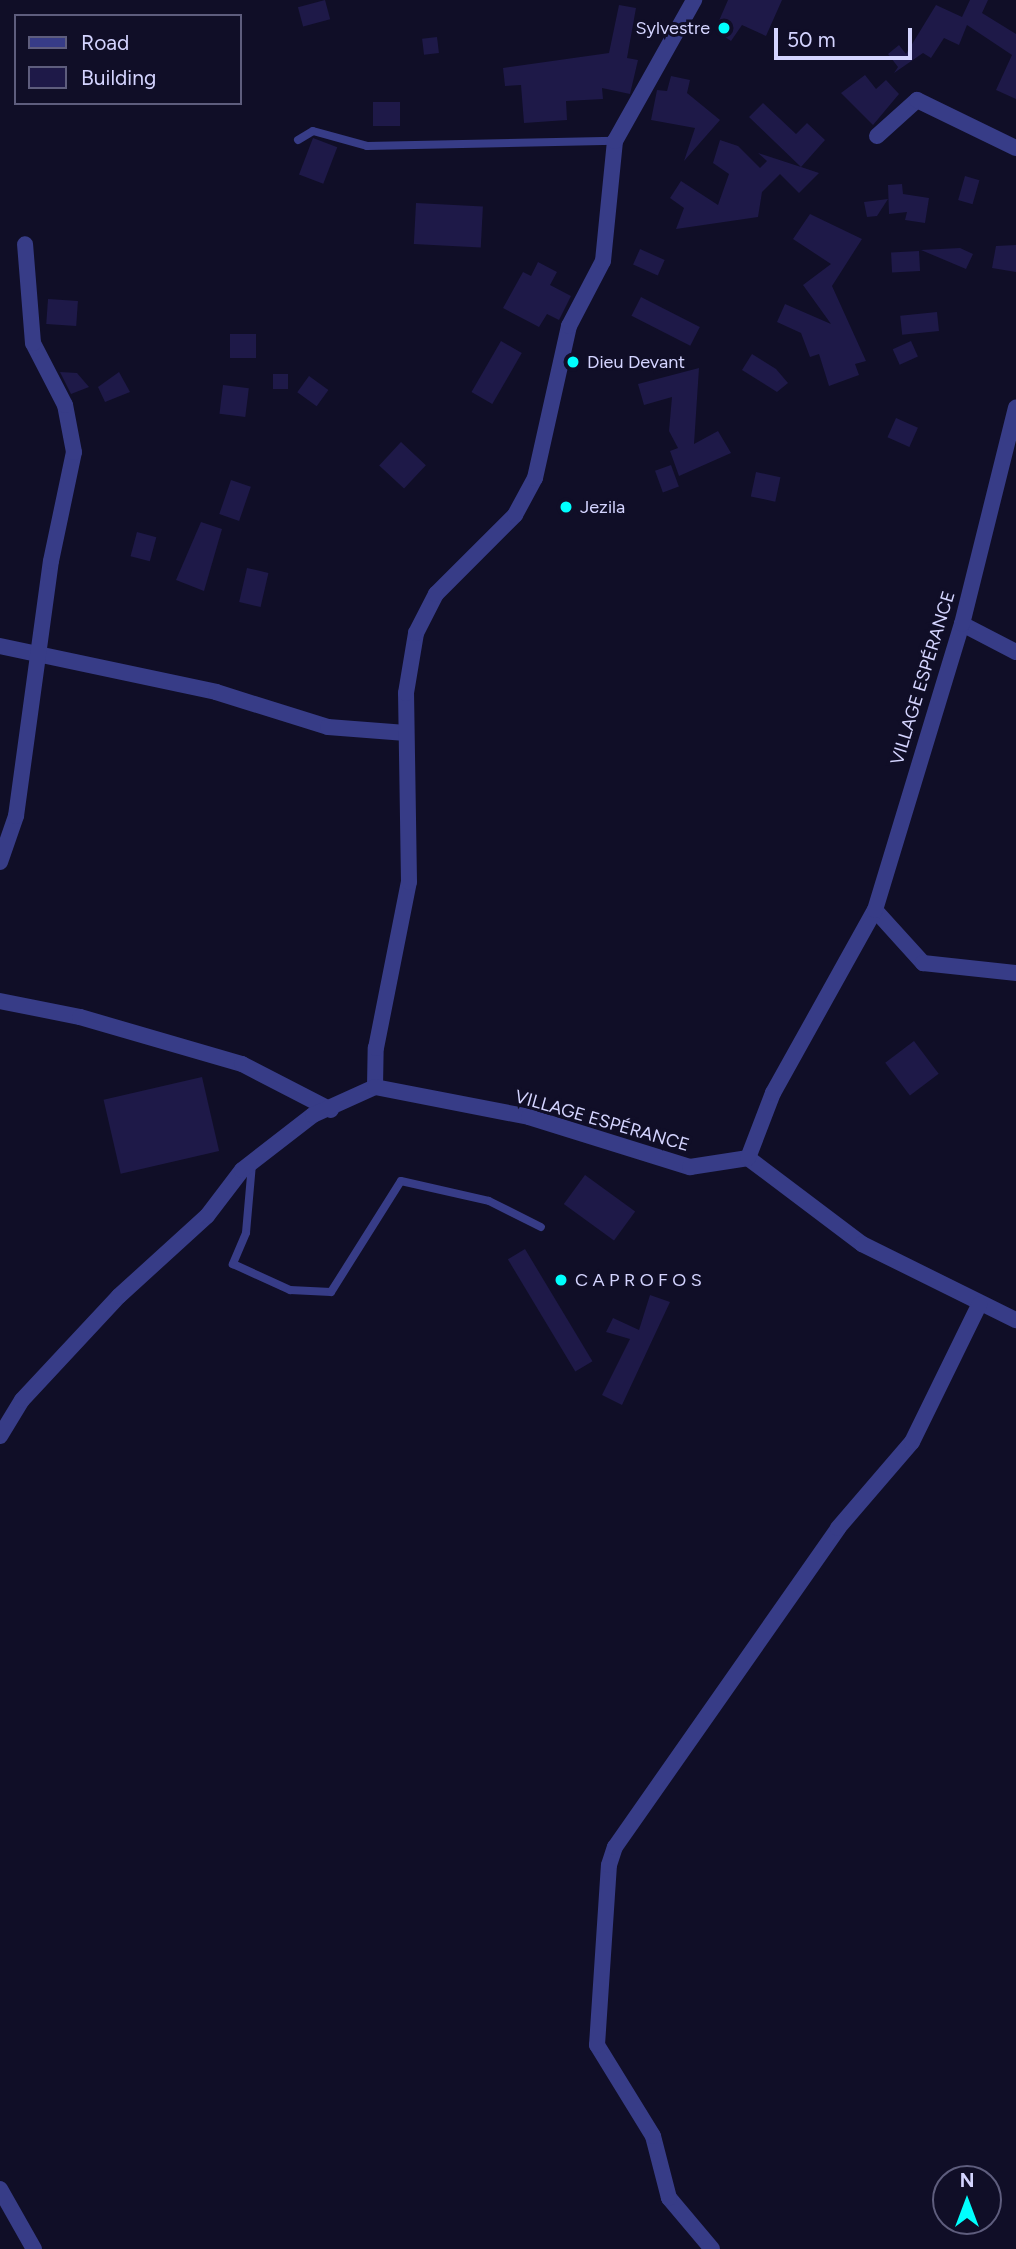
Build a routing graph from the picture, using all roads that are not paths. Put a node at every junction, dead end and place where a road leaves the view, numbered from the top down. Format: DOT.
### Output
graph roads {
  1 [pos="694,0"];
  2 [pos="877,136"];
  3 [pos="298,140"];
  4 [pos="615,141"];
  5 [pos="1016,148"];
  6 [pos="25,244"];
  7 [pos="1016,408"];
  8 [pos="962,625"];
  9 [pos="0,646"];
  10 [pos="1016,652"];
  11 [pos="36,655"];
  12 [pos="406,733"];
  13 [pos="0,862"];
  14 [pos="875,911"];
  15 [pos="1016,973"];
  16 [pos="0,1001"];
  17 [pos="375,1087"];
  18 [pos="331,1110"];
  19 [pos="748,1158"];
  20 [pos="252,1161"];
  21 [pos="541,1227"];
  22 [pos="979,1305"];
  23 [pos="1016,1320"];
  24 [pos="0,1436"];
  25 [pos="0,2189"];
  26 [pos="34,2249"];
  27 [pos="712,2249"];
  1 -- 4 [label="street"];
  2 -- 5 [label="street"];
  3 -- 4 [label="lane"];
  4 -- 12 [label="street"];
  6 -- 11 [label="street"];
  7 -- 8 [label="street, VILLAGE ESPÉRANCE"];
  8 -- 10 [label="street"];
  8 -- 14 [label="street, VILLAGE ESPÉRANCE"];
  9 -- 11 [label="street"];
  11 -- 12 [label="street"];
  11 -- 13 [label="street"];
  12 -- 17 [label="street"];
  14 -- 15 [label="street"];
  14 -- 19 [label="street, VILLAGE ESPÉRANCE"];
  16 -- 18 [label="street"];
  17 -- 18 [label="street"];
  17 -- 19 [label="street, VILLAGE ESPÉRANCE"];
  18 -- 20 [label="street"];
  19 -- 22 [label="street"];
  20 -- 21 [label="lane"];
  20 -- 24 [label="street"];
  22 -- 23 [label="street"];
  22 -- 27 [label="street"];
  25 -- 26 [label="street"];
}
